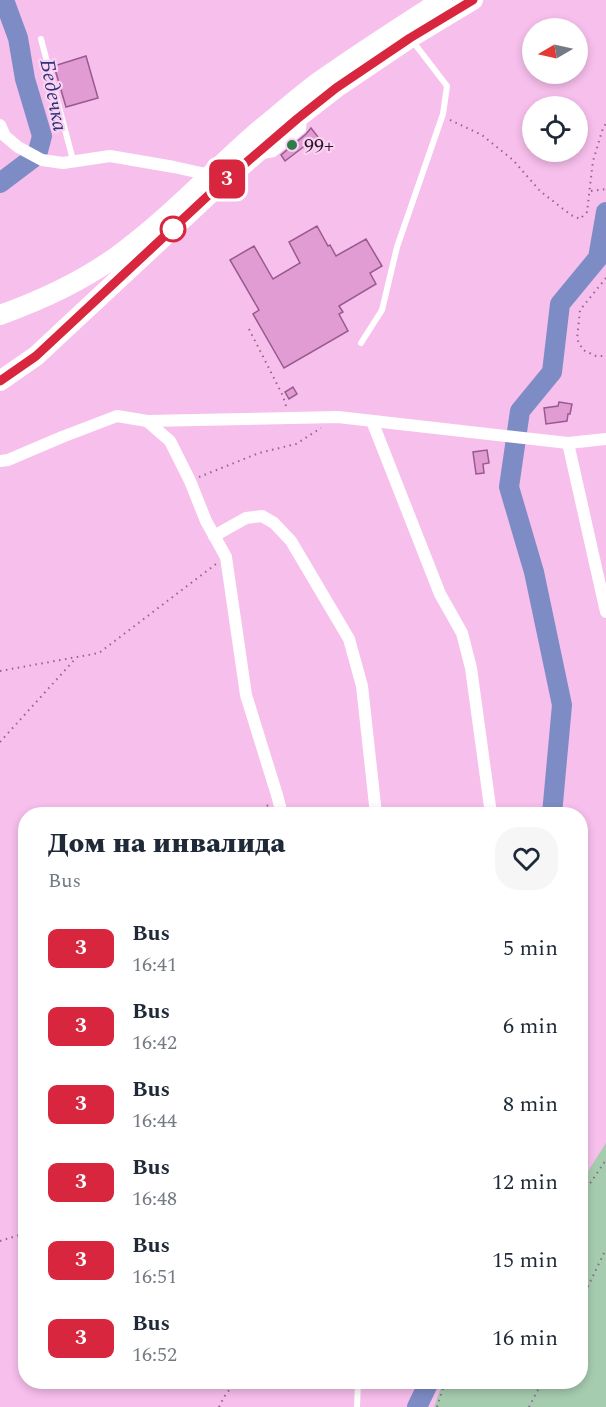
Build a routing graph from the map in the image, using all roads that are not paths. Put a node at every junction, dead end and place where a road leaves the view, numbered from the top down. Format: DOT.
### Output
graph roads {
  1 [pos="442,0"];
  2 [pos="473,0"];
  3 [pos="410,38"];
  4 [pos="41,39"];
  5 [pos="0,125"];
  6 [pos="73,160"];
  7 [pos="210,175"];
  8 [pos="0,315"];
  9 [pos="361,343"];
  10 [pos="4,383"];
  11 [pos="147,421"];
  12 [pos="372,421"];
  13 [pos="606,439"];
  14 [pos="567,443"];
  15 [pos="0,461"];
  16 [pos="214,536"];
  17 [pos="606,612"];
  18 [pos="280,807"];
  19 [pos="375,807"];
  20 [pos="490,807"];
  21 [pos="358,1389"];
  22 [pos="357,1407"];
  1 -- 7 [label="main road"];
  2 -- 3 [label="main road"];
  3 -- 9 [label="lane"];
  3 -- 10 [label="main road"];
  4 -- 6 [label="lane"];
  5 -- 6 [label="street"];
  6 -- 7 [label="street"];
  7 -- 8 [label="main road"];
  11 -- 12 [label="street"];
  11 -- 15 [label="street"];
  11 -- 16 [label="street"];
  12 -- 14 [label="street"];
  12 -- 20 [label="street"];
  13 -- 14 [label="street"];
  14 -- 17 [label="street"];
  16 -- 18 [label="street"];
  16 -- 19 [label="street"];
  21 -- 22 [label="lane"];
}
